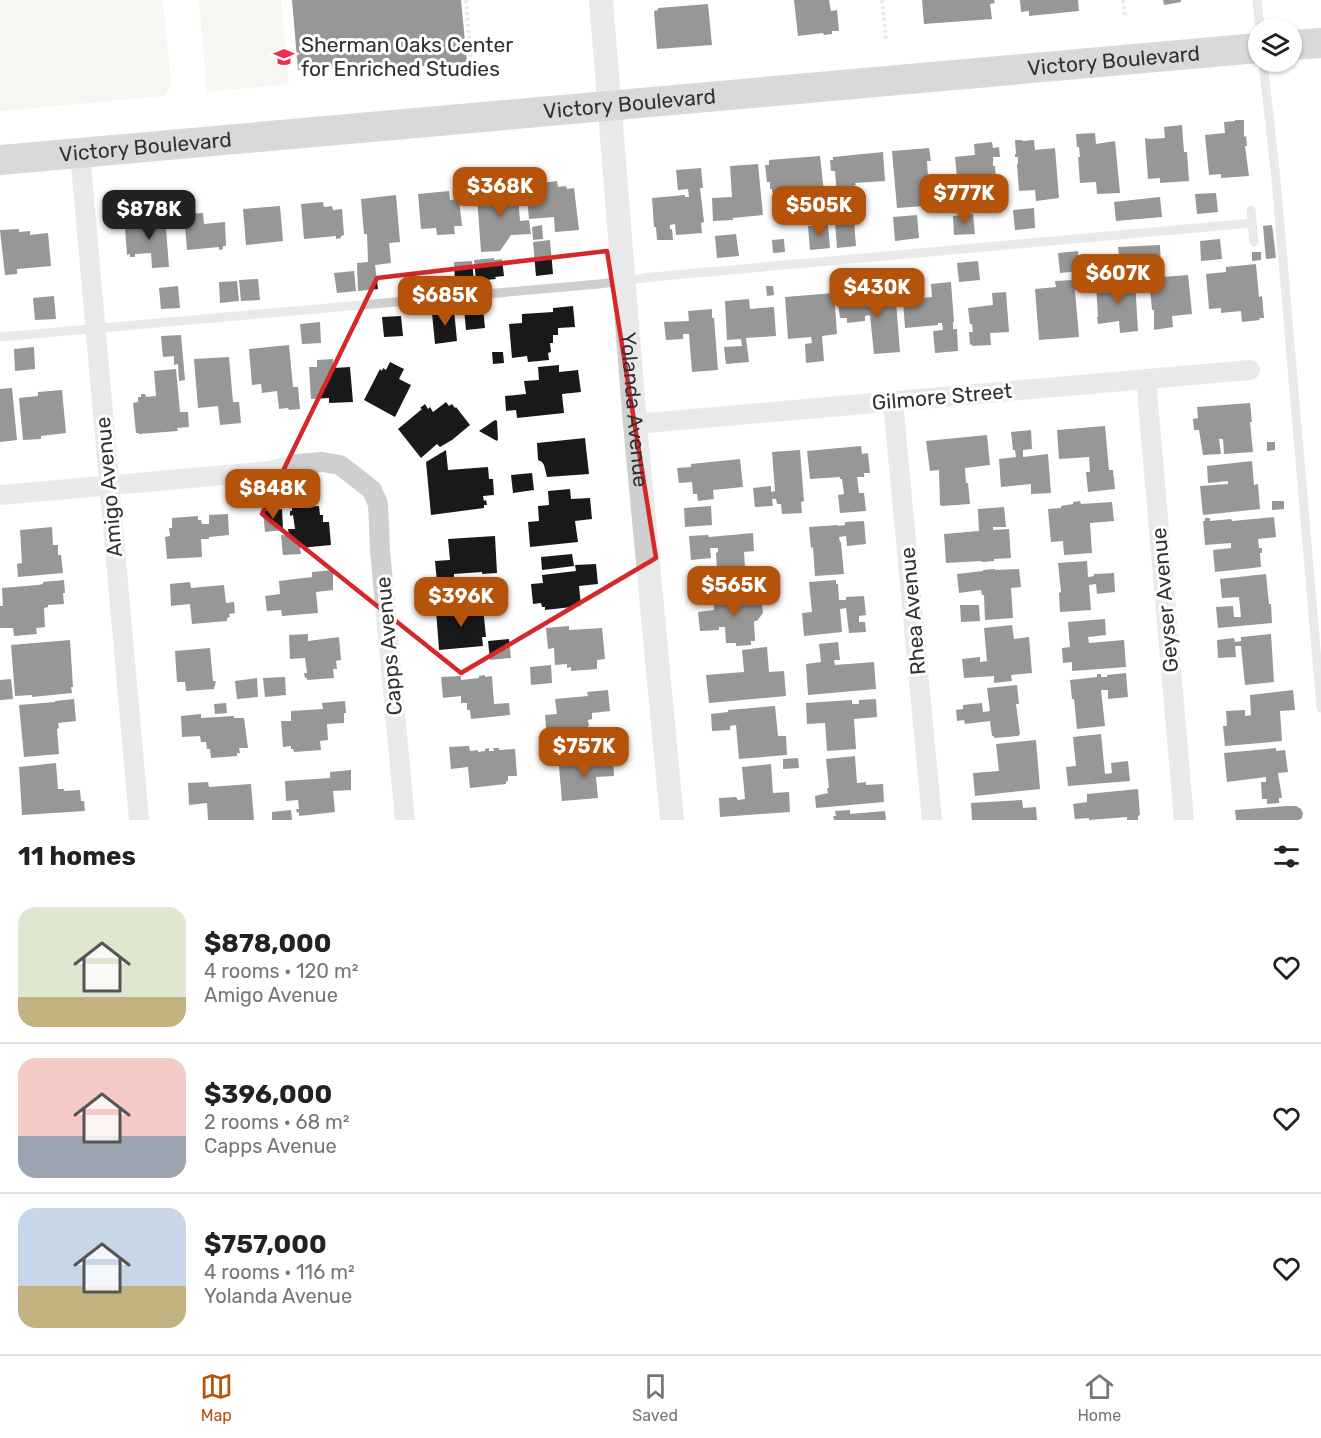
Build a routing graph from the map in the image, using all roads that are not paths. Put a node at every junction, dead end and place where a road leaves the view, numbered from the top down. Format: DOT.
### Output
graph roads {
  1 [pos="601,0"];
  2 [pos="1257,0"];
  3 [pos="1259,18"];
  4 [pos="1321,42"];
  5 [pos="1302,44"];
  6 [pos="1248,49"];
  7 [pos="1264,72"];
  8 [pos="610,105"];
  9 [pos="80,153"];
  10 [pos="0,160"];
  11 [pos="1251,210"];
  12 [pos="1252,224"];
  13 [pos="1254,242"];
  14 [pos="623,281"];
  15 [pos="96,328"];
  16 [pos="0,337"];
  17 [pos="1250,370"];
  18 [pos="1146,379"];
  19 [pos="893,402"];
  20 [pos="635,424"];
  21 [pos="108,485"];
  22 [pos="0,495"];
  23 [pos="1321,708"];
  24 [pos="139,820"];
  25 [pos="405,820"];
  26 [pos="672,820"];
  27 [pos="932,820"];
  28 [pos="1184,820"];
  1 -- 8 [label="street, Yolanda Avenue"];
  2 -- 3 [label="lane"];
  4 -- 5 [label="main road"];
  6 -- 8 [label="main road, Victory Boulevard"];
  7 -- 23 [label="lane"];
  8 -- 9 [label="main road, Victory Boulevard"];
  8 -- 14 [label="street, Yolanda Avenue"];
  9 -- 10 [label="main road, Victory Boulevard"];
  9 -- 15 [label="street, Amigo Avenue"];
  11 -- 12 [label="lane"];
  12 -- 13 [label="lane"];
  12 -- 14 [label="lane"];
  14 -- 15 [label="lane"];
  14 -- 20 [label="street, Yolanda Avenue"];
  15 -- 16 [label="lane"];
  15 -- 21 [label="street, Amigo Avenue"];
  17 -- 18 [label="street, Gilmore Street"];
  18 -- 19 [label="street, Gilmore Street"];
  18 -- 28 [label="street, Geyser Avenue"];
  19 -- 20 [label="street, Gilmore Street"];
  19 -- 27 [label="street, Rhea Avenue"];
  20 -- 26 [label="street, Yolanda Avenue"];
  21 -- 22 [label="street"];
  21 -- 24 [label="street, Amigo Avenue"];
  21 -- 25 [label="street, Capps Avenue"];
}
